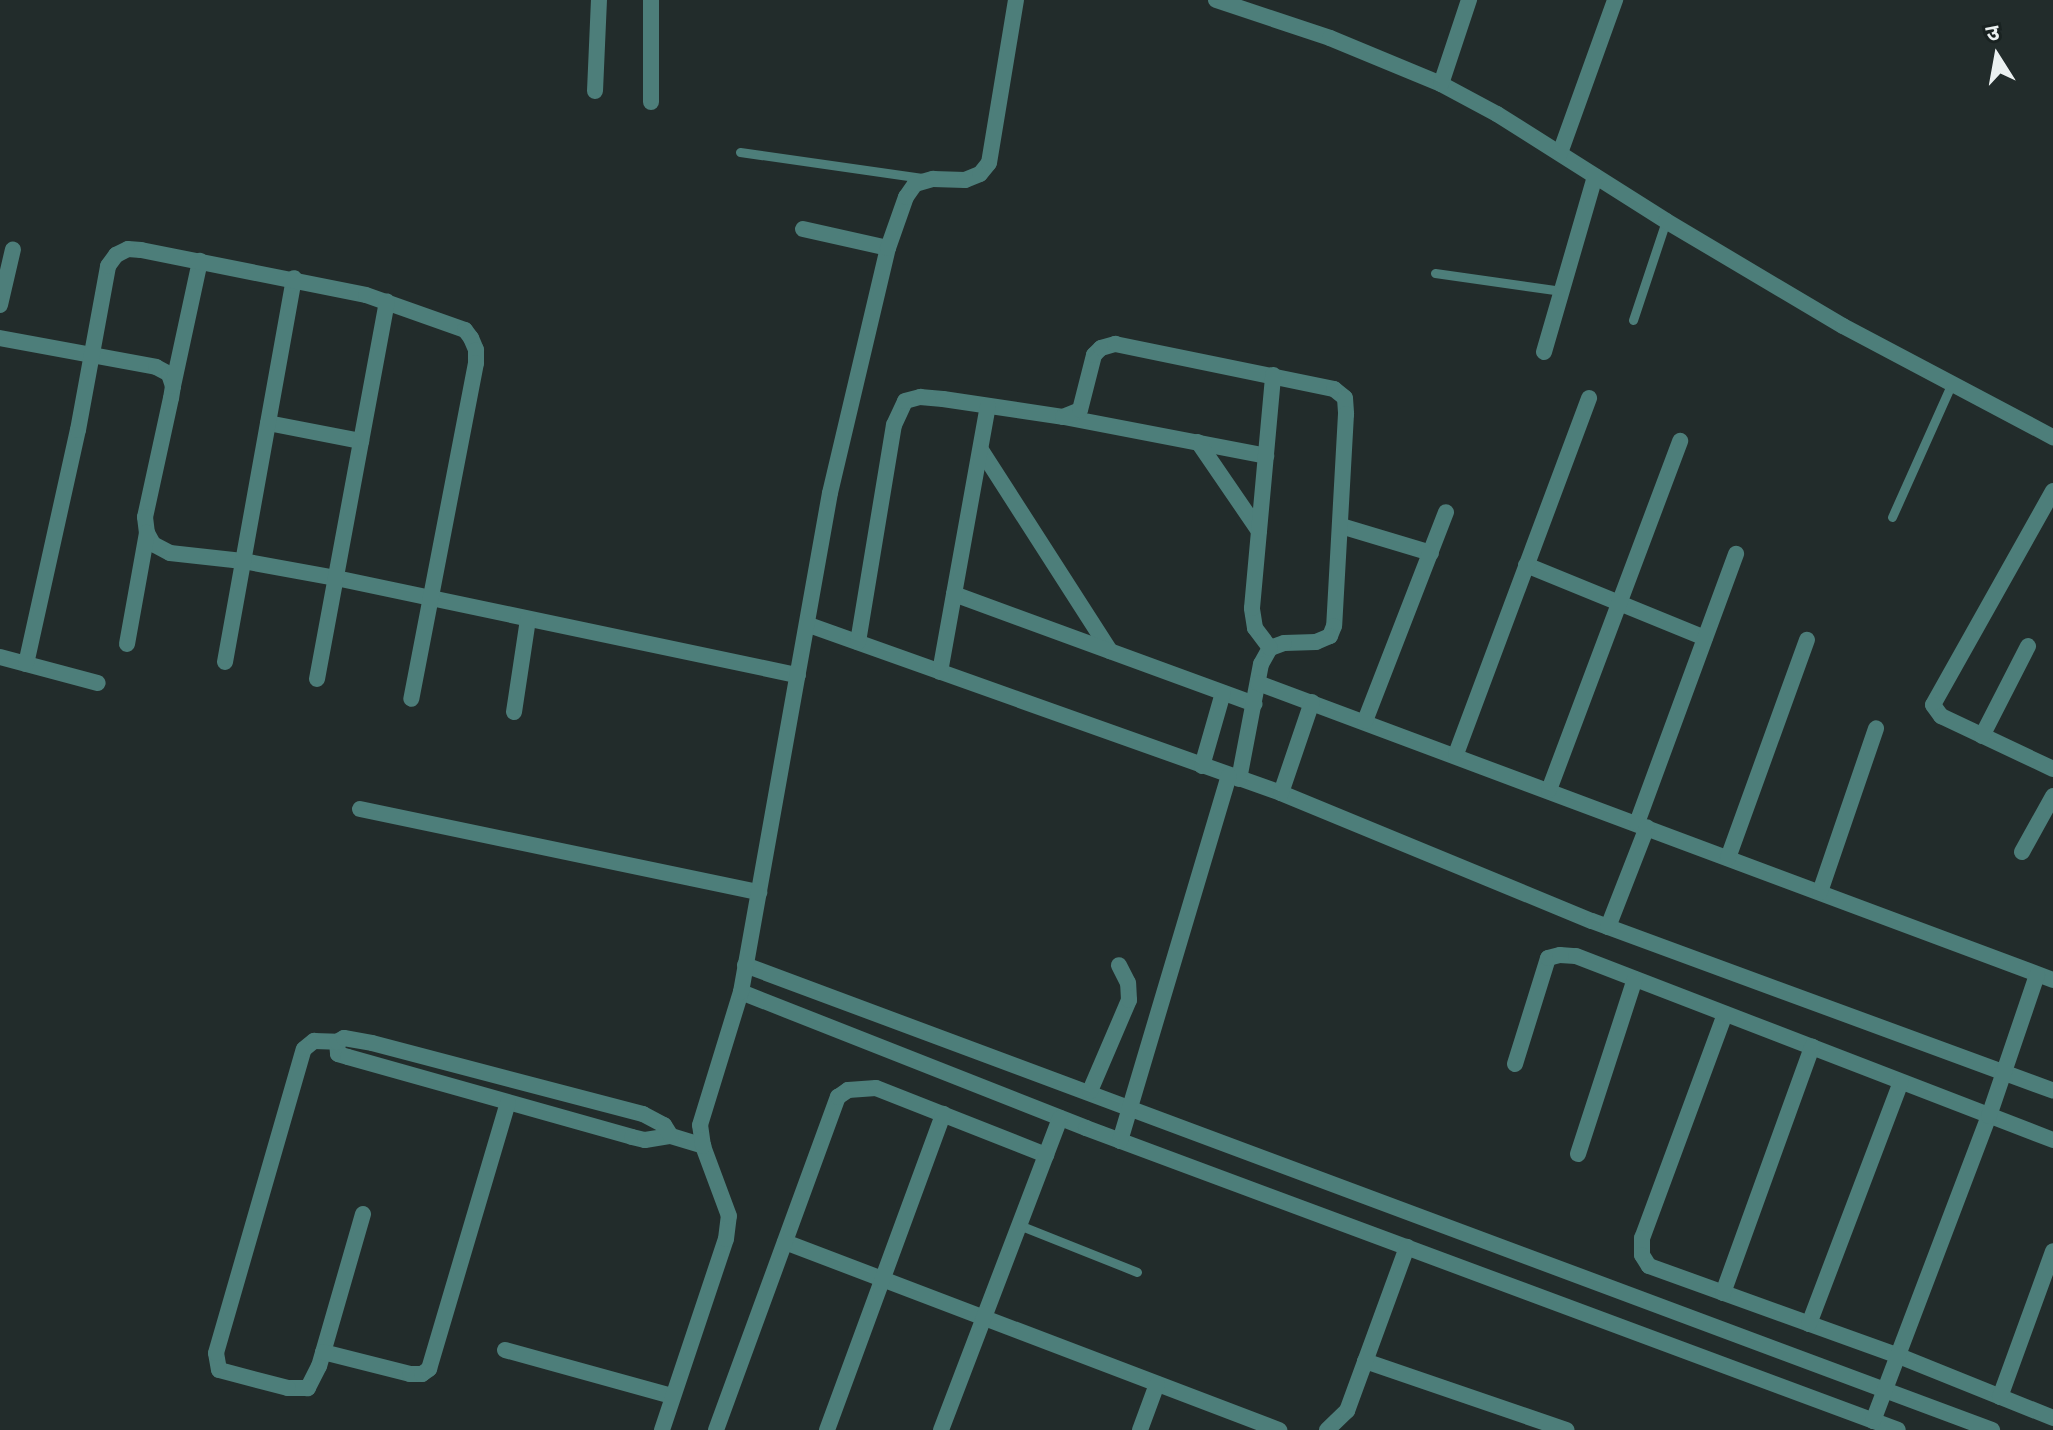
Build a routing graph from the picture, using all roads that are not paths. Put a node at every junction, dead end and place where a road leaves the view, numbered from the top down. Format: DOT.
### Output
graph roads {
  1 [pos="599,0"];
  2 [pos="651,0"];
  3 [pos="1016,0"];
  4 [pos="1216,0"];
  5 [pos="1469,0"];
  6 [pos="1615,0"];
  7 [pos="1441,84"];
  8 [pos="595,91"];
  9 [pos="651,102"];
  10 [pos="740,152"];
  11 [pos="1560,153"];
  12 [pos="1595,176"];
  13 [pos="933,179"];
  14 [pos="1666,221"];
  15 [pos="803,229"];
  16 [pos="888,248"];
  17 [pos="13,249"];
  18 [pos="200,261"];
  19 [pos="1435,273"];
  20 [pos="294,278"];
  21 [pos="1562,291"];
  22 [pos="387,301"];
  23 [pos="0,305"];
  24 [pos="1633,320"];
  25 [pos="0,338"];
  26 [pos="1544,352"];
  27 [pos="93,355"];
  28 [pos="1273,375"];
  29 [pos="1951,385"];
  30 [pos="173,386"];
  31 [pos="1589,398"];
  32 [pos="988,406"];
  33 [pos="1063,417"];
  34 [pos="268,423"];
  35 [pos="2053,437"];
  36 [pos="361,441"];
  37 [pos="1680,441"];
  38 [pos="1198,442"];
  39 [pos="981,450"];
  40 [pos="1266,456"];
  41 [pos="2053,491"];
  42 [pos="1446,512"];
  43 [pos="1892,517"];
  44 [pos="1341,526"];
  45 [pos="1259,531"];
  46 [pos="147,533"];
  47 [pos="1431,553"];
  48 [pos="1736,554"];
  49 [pos="243,561"];
  50 [pos="1526,565"];
  51 [pos="336,578"];
  52 [pos="954,594"];
  53 [pos="432,599"];
  54 [pos="1619,602"];
  55 [pos="528,619"];
  56 [pos="809,625"];
  57 [pos="1705,638"];
  58 [pos="1807,640"];
  59 [pos="858,642"];
  60 [pos="127,644"];
  61 [pos="2028,646"];
  62 [pos="1270,648"];
  63 [pos="1110,651"];
  64 [pos="0,657"];
  65 [pos="225,662"];
  66 [pos="26,664"];
  67 [pos="940,672"];
  68 [pos="798,675"];
  69 [pos="317,679"];
  70 [pos="98,683"];
  71 [pos="1258,683"];
  72 [pos="1223,693"];
  73 [pos="411,699"];
  74 [pos="1312,702"];
  75 [pos="1254,704"];
  76 [pos="514,712"];
  77 [pos="1365,721"];
  78 [pos="1876,728"];
  79 [pos="1982,736"];
  80 [pos="1456,754"];
  81 [pos="1202,766"];
  82 [pos="2053,769"];
  83 [pos="1234,778"];
  84 [pos="1549,790"];
  85 [pos="1281,793"];
  86 [pos="2053,796"];
  87 [pos="360,809"];
  88 [pos="1642,825"];
  89 [pos="2022,852"];
  90 [pos="1728,858"];
  91 [pos="759,892"];
  92 [pos="1820,892"];
  93 [pos="1608,927"];
  94 [pos="745,965"];
  95 [pos="1119,965"];
  96 [pos="2045,978"];
  97 [pos="1635,979"];
  98 [pos="741,992"];
  99 [pos="1725,1014"];
  100 [pos="337,1042"];
  101 [pos="1812,1047"];
  102 [pos="1515,1064"];
  103 [pos="2002,1071"];
  104 [pos="1901,1082"];
  105 [pos="1090,1091"];
  106 [pos="2053,1091"];
  107 [pos="508,1102"];
  108 [pos="1131,1109"];
  109 [pos="943,1114"];
  110 [pos="1989,1116"];
  111 [pos="1060,1118"];
  112 [pos="671,1136"];
  113 [pos="2053,1140"];
  114 [pos="1120,1141"];
  115 [pos="703,1146"];
  116 [pos="1578,1154"];
  117 [pos="1046,1155"];
  118 [pos="363,1214"];
  119 [pos="1019,1225"];
  120 [pos="785,1242"];
  121 [pos="1407,1247"];
  122 [pos="2053,1251"];
  123 [pos="1137,1272"];
  124 [pos="883,1280"];
  125 [pos="1723,1293"];
  126 [pos="983,1319"];
  127 [pos="1809,1324"];
  128 [pos="505,1350"];
  129 [pos="323,1352"];
  130 [pos="1899,1356"];
  131 [pos="1365,1361"];
  132 [pos="1157,1384"];
  133 [pos="1887,1388"];
  134 [pos="672,1396"];
  135 [pos="2000,1397"];
  136 [pos="2053,1418"];
  137 [pos="1873,1421"];
  138 [pos="662,1430"];
  139 [pos="716,1430"];
  140 [pos="827,1430"];
  141 [pos="941,1430"];
  142 [pos="1140,1430"];
  143 [pos="1279,1430"];
  144 [pos="1329,1430"];
  145 [pos="1567,1430"];
  146 [pos="1898,1430"];
  147 [pos="1992,1430"];
  1 -- 8 [label="street"];
  2 -- 9 [label="street"];
  3 -- 13 [label="street"];
  4 -- 7 [label="street"];
  5 -- 7 [label="street"];
  6 -- 11 [label="street"];
  7 -- 11 [label="street"];
  10 -- 13 [label="lane"];
  11 -- 12 [label="street"];
  12 -- 14 [label="street"];
  12 -- 21 [label="street"];
  13 -- 16 [label="street"];
  14 -- 24 [label="lane"];
  14 -- 29 [label="street"];
  15 -- 16 [label="street"];
  16 -- 56 [label="street"];
  17 -- 23 [label="street"];
  18 -- 20 [label="street"];
  18 -- 27 [label="street"];
  18 -- 30 [label="street"];
  19 -- 21 [label="lane"];
  20 -- 22 [label="street"];
  20 -- 34 [label="street"];
  21 -- 26 [label="street"];
  22 -- 36 [label="street"];
  22 -- 53 [label="street"];
  25 -- 27 [label="street"];
  27 -- 30 [label="street"];
  27 -- 66 [label="street"];
  28 -- 33 [label="street"];
  28 -- 40 [label="street"];
  28 -- 44 [label="street"];
  29 -- 35 [label="street"];
  29 -- 43 [label="lane"];
  30 -- 46 [label="street"];
  31 -- 50 [label="street"];
  32 -- 33 [label="street"];
  32 -- 39 [label="street"];
  32 -- 59 [label="street"];
  33 -- 38 [label="street"];
  34 -- 36 [label="street"];
  34 -- 49 [label="street"];
  36 -- 51 [label="street"];
  37 -- 54 [label="street"];
  38 -- 40 [label="street"];
  38 -- 45 [label="street"];
  39 -- 52 [label="street"];
  39 -- 63 [label="street"];
  40 -- 45 [label="street"];
  41 -- 79 [label="street"];
  42 -- 47 [label="street"];
  44 -- 47 [label="street"];
  44 -- 62 [label="street"];
  45 -- 62 [label="street"];
  46 -- 49 [label="street"];
  46 -- 60 [label="street"];
  47 -- 77 [label="street"];
  48 -- 57 [label="street"];
  49 -- 51 [label="street"];
  49 -- 65 [label="street"];
  50 -- 54 [label="street"];
  50 -- 80 [label="street"];
  51 -- 53 [label="street"];
  51 -- 69 [label="street"];
  52 -- 63 [label="street"];
  52 -- 67 [label="street"];
  53 -- 55 [label="street"];
  53 -- 73 [label="street"];
  54 -- 57 [label="street"];
  54 -- 84 [label="street"];
  55 -- 68 [label="street"];
  55 -- 76 [label="street"];
  56 -- 59 [label="street"];
  56 -- 68 [label="street"];
  57 -- 88 [label="street"];
  58 -- 90 [label="street"];
  59 -- 67 [label="street"];
  61 -- 79 [label="street"];
  62 -- 71 [label="street"];
  63 -- 72 [label="street"];
  64 -- 66 [label="street"];
  66 -- 70 [label="street"];
  67 -- 81 [label="street"];
  68 -- 91 [label="street"];
  71 -- 74 [label="street"];
  71 -- 75 [label="street"];
  72 -- 75 [label="street"];
  72 -- 81 [label="street"];
  74 -- 77 [label="street"];
  74 -- 85 [label="street"];
  75 -- 83 [label="street"];
  77 -- 80 [label="street"];
  78 -- 92 [label="street"];
  79 -- 82 [label="street"];
  80 -- 84 [label="street"];
  81 -- 83 [label="street"];
  83 -- 85 [label="street"];
  83 -- 108 [label="street"];
  84 -- 88 [label="street"];
  85 -- 93 [label="street"];
  86 -- 89 [label="street"];
  87 -- 91 [label="street"];
  88 -- 90 [label="street"];
  88 -- 93 [label="street"];
  90 -- 92 [label="street"];
  91 -- 94 [label="street"];
  92 -- 96 [label="street"];
  93 -- 103 [label="street"];
  94 -- 98 [label="street"];
  94 -- 105 [label="street"];
  95 -- 105 [label="street"];
  96 -- 103 [label="street"];
  97 -- 99 [label="street"];
  97 -- 102 [label="street"];
  97 -- 116 [label="street"];
  98 -- 111 [label="street"];
  98 -- 115 [label="street"];
  99 -- 101 [label="street"];
  99 -- 125 [label="street"];
  100 -- 107 [label="street"];
  100 -- 112 [label="street"];
  100 -- 129 [label="street"];
  101 -- 104 [label="street"];
  101 -- 125 [label="street"];
  103 -- 106 [label="street"];
  103 -- 110 [label="street"];
  104 -- 110 [label="street"];
  104 -- 127 [label="street"];
  105 -- 108 [label="street"];
  107 -- 112 [label="street"];
  107 -- 129 [label="street"];
  108 -- 114 [label="street"];
  108 -- 133 [label="street"];
  109 -- 117 [label="street"];
  109 -- 120 [label="street"];
  109 -- 124 [label="street"];
  110 -- 113 [label="street"];
  110 -- 130 [label="street"];
  111 -- 114 [label="street"];
  111 -- 117 [label="street"];
  112 -- 115 [label="street"];
  114 -- 121 [label="street"];
  115 -- 134 [label="street"];
  117 -- 119 [label="street"];
  118 -- 129 [label="street"];
  119 -- 123 [label="lane"];
  119 -- 126 [label="street"];
  120 -- 124 [label="street"];
  120 -- 139 [label="street"];
  121 -- 131 [label="street"];
  121 -- 137 [label="street"];
  122 -- 135 [label="street"];
  124 -- 126 [label="street"];
  124 -- 140 [label="street"];
  125 -- 127 [label="street"];
  126 -- 132 [label="street"];
  126 -- 141 [label="street"];
  127 -- 130 [label="street"];
  128 -- 134 [label="street"];
  130 -- 133 [label="street"];
  130 -- 135 [label="street"];
  131 -- 144 [label="street"];
  131 -- 145 [label="street"];
  132 -- 142 [label="street"];
  132 -- 143 [label="street"];
  133 -- 137 [label="street"];
  133 -- 147 [label="street"];
  134 -- 138 [label="street"];
  135 -- 136 [label="street"];
  137 -- 146 [label="street"];
}
